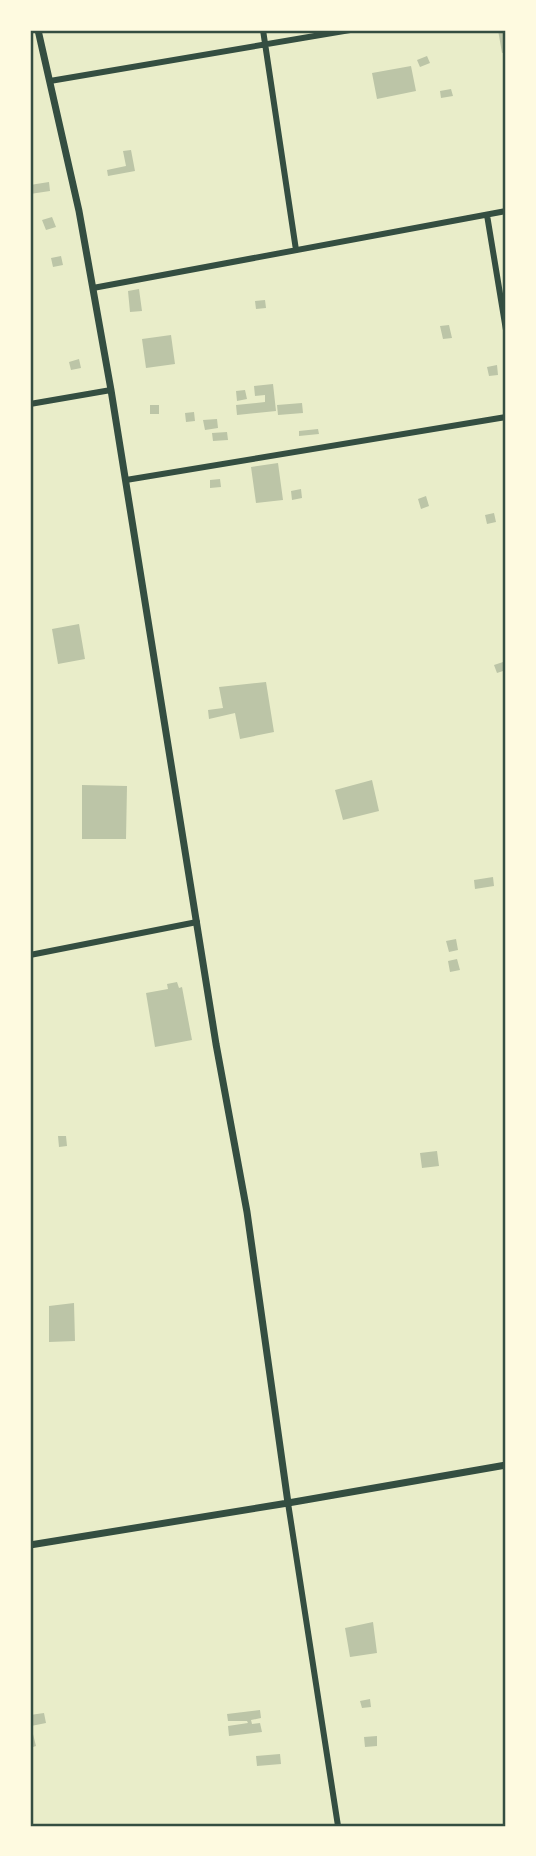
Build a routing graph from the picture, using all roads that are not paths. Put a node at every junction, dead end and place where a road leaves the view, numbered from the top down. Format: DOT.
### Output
graph roads {
  1 [pos="38,30"];
  2 [pos="263,30"];
  3 [pos="350,30"];
  4 [pos="265,44"];
  5 [pos="50,81"];
  6 [pos="506,211"];
  7 [pos="487,215"];
  8 [pos="296,250"];
  9 [pos="93,288"];
  10 [pos="506,330"];
  11 [pos="111,390"];
  12 [pos="30,404"];
  13 [pos="506,417"];
  14 [pos="126,480"];
  15 [pos="197,922"];
  16 [pos="30,955"];
  17 [pos="506,1465"];
  18 [pos="288,1503"];
  19 [pos="30,1545"];
  20 [pos="338,1826"];
  1 -- 5 [label="street"];
  2 -- 4 [label="street"];
  3 -- 4 [label="street"];
  4 -- 5 [label="street"];
  4 -- 8 [label="street"];
  5 -- 9 [label="street"];
  6 -- 7 [label="street"];
  7 -- 8 [label="street"];
  7 -- 10 [label="street"];
  8 -- 9 [label="street"];
  9 -- 11 [label="street"];
  11 -- 12 [label="street"];
  11 -- 14 [label="street"];
  13 -- 14 [label="street"];
  14 -- 15 [label="street"];
  15 -- 16 [label="street"];
  15 -- 18 [label="street"];
  17 -- 18 [label="street"];
  18 -- 19 [label="street"];
  18 -- 20 [label="street"];
}
